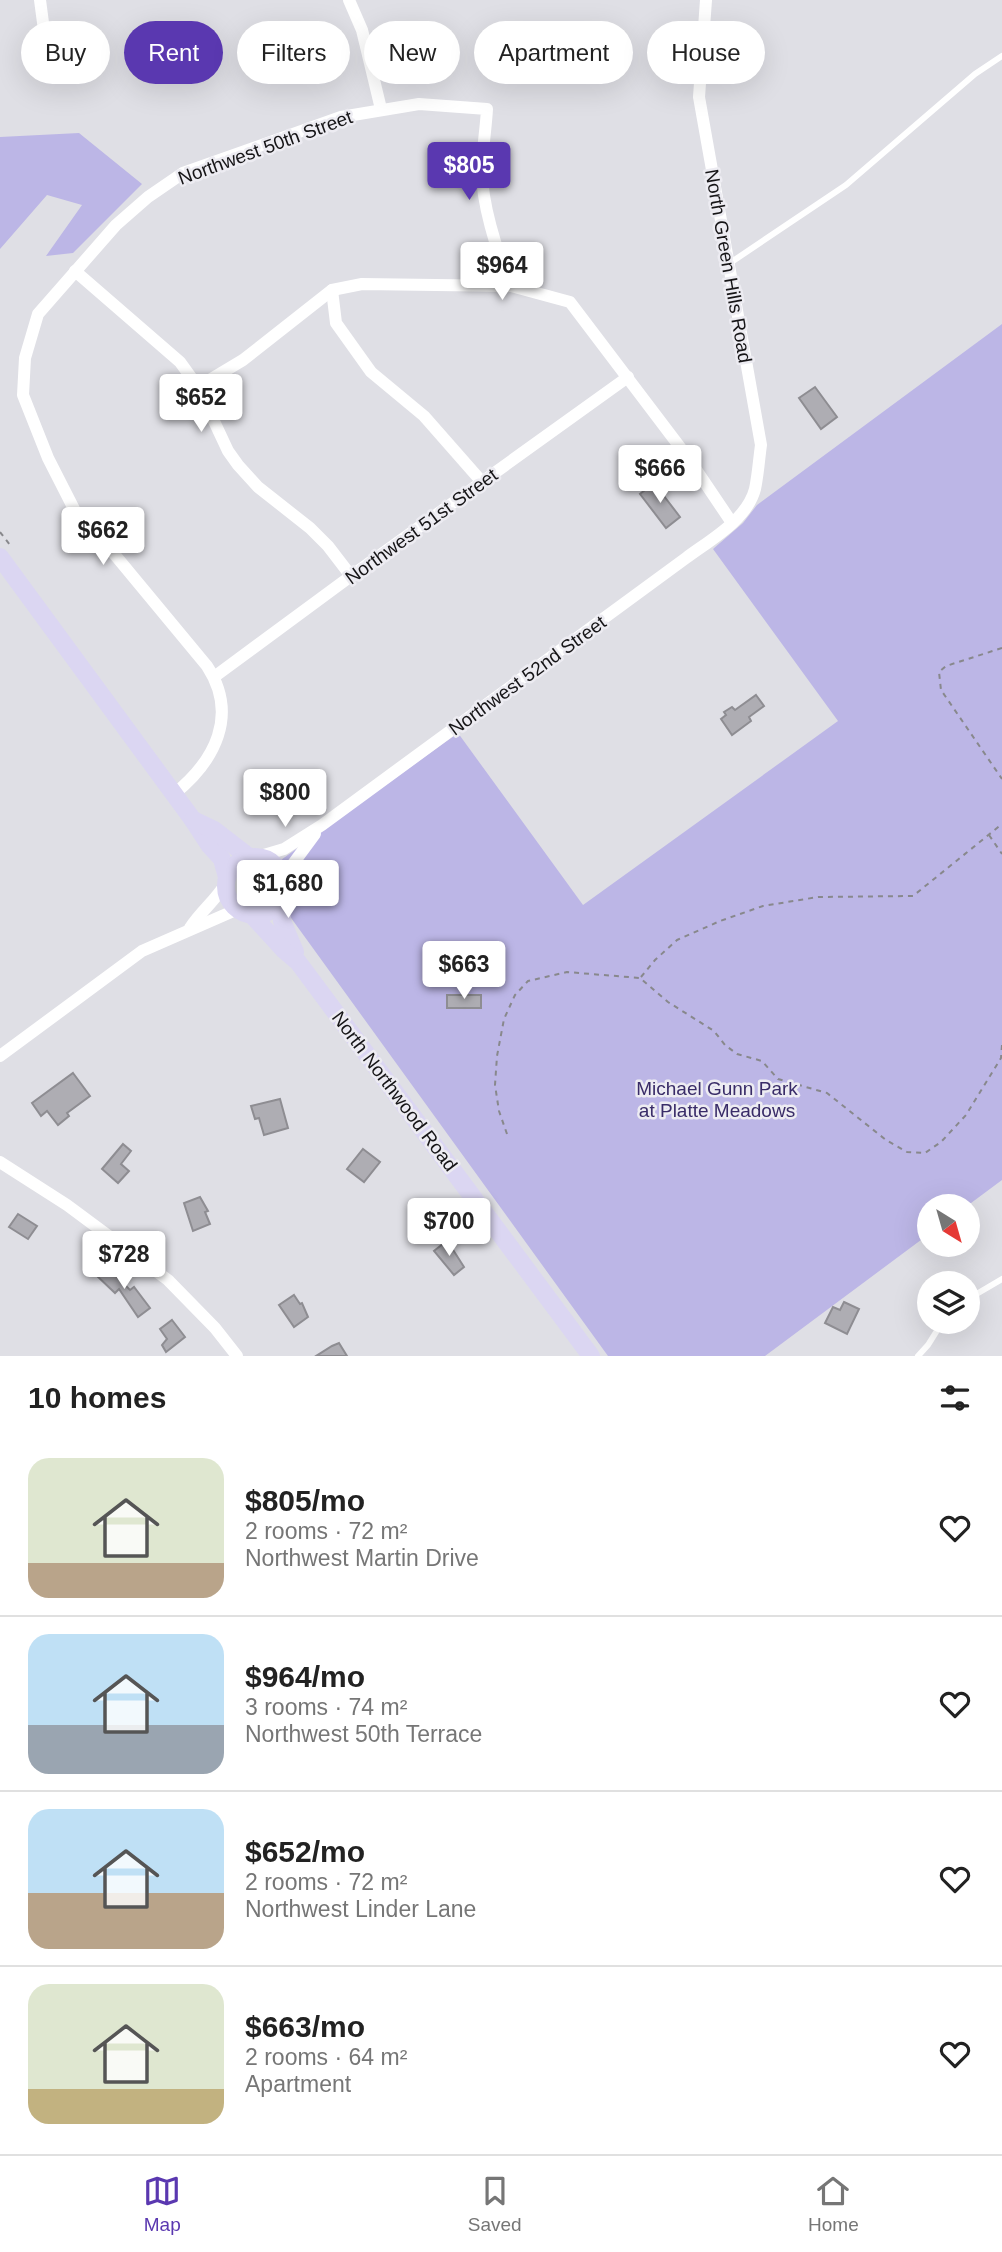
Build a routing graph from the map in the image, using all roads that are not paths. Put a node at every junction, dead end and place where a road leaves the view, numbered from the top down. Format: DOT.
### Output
graph roads {
  1 [pos="40,0"];
  2 [pos="348,0"];
  3 [pos="706,0"];
  4 [pos="43,21"];
  5 [pos="1002,56"];
  6 [pos="381,109"];
  7 [pos="729,264"];
  8 [pos="75,271"];
  9 [pos="511,286"];
  10 [pos="332,290"];
  11 [pos="628,377"];
  12 [pos="198,387"];
  13 [pos="482,482"];
  14 [pos="732,523"];
  15 [pos="0,556"];
  16 [pos="351,576"];
  17 [pos="214,677"];
  18 [pos="174,794"];
  19 [pos="194,820"];
  20 [pos="321,825"];
  21 [pos="253,857"];
  22 [pos="226,880"];
  23 [pos="283,889"];
  24 [pos="245,912"];
  25 [pos="190,928"];
  26 [pos="298,962"];
  27 [pos="0,1056"];
  28 [pos="0,1162"];
  29 [pos="1002,1279"];
  30 [pos="980,1292"];
  31 [pos="935,1334"];
  32 [pos="237,1356"];
  33 [pos="591,1356"];
  34 [pos="918,1356"];
  1 -- 4 [label="street"];
  2 -- 6 [label="street"];
  3 -- 7 [label="street, North Green Hills Road"];
  5 -- 7 [label="lane"];
  6 -- 8 [label="street, Northwest 50th Street"];
  6 -- 9 [label="street, Northwest 50th Street"];
  7 -- 14 [label="street, North Green Hills Road"];
  8 -- 12 [label="street"];
  8 -- 17 [label="street, Northwest 50th Street"];
  9 -- 10 [label="street"];
  9 -- 11 [label="street"];
  10 -- 12 [label="street"];
  10 -- 13 [label="street"];
  11 -- 13 [label="street, Northwest 51st Street"];
  11 -- 14 [label="street"];
  12 -- 16 [label="street"];
  13 -- 16 [label="street, Northwest 51st Street"];
  14 -- 20 [label="street, Northwest 52nd Street"];
  15 -- 18 [label="street"];
  16 -- 17 [label="street, Northwest 51st Street"];
  17 -- 18 [label="street"];
  18 -- 19 [label="street"];
  19 -- 21 [label="street"];
  19 -- 22 [label="street"];
  20 -- 21 [label="street, Northwest 52nd Street"];
  20 -- 23 [label="street, Northwest 52nd Street"];
  21 -- 22 [label="street"];
  21 -- 23 [label="street"];
  22 -- 24 [label="street"];
  22 -- 25 [label="street"];
  23 -- 24 [label="street"];
  23 -- 26 [label="street, North Northwood Road"];
  24 -- 25 [label="street"];
  24 -- 26 [label="street, North Northwood Road"];
  25 -- 27 [label="street"];
  26 -- 33 [label="street, North Northwood Road"];
  28 -- 32 [label="street"];
  29 -- 30 [label="lane"];
  31 -- 34 [label="lane"];
}
